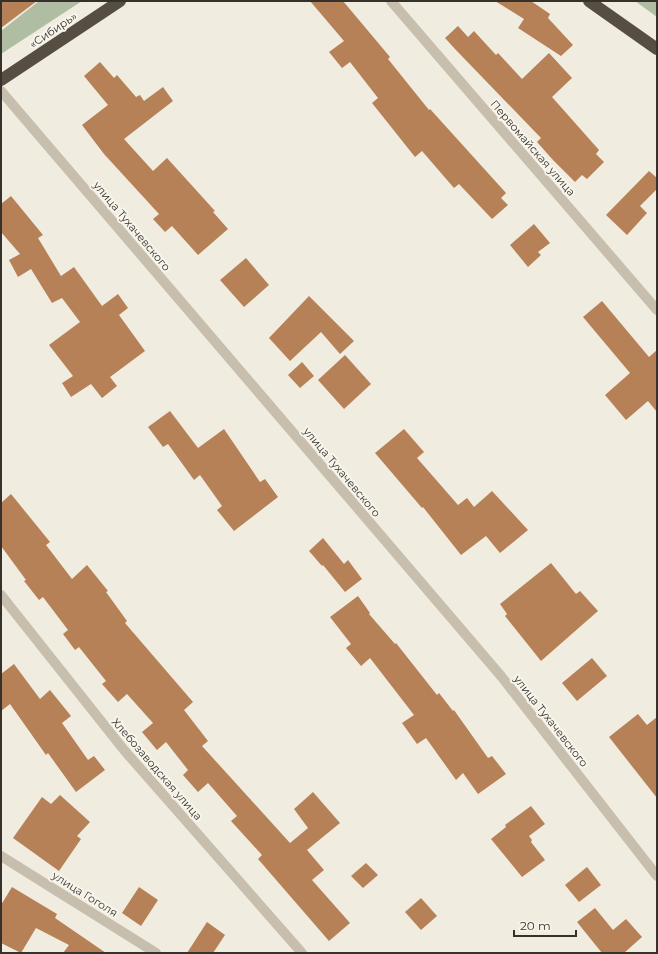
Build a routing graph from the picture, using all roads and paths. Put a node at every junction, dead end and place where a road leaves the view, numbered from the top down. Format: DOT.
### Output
graph roads {
  1 [pos="120,1"];
  2 [pos="391,1"];
  3 [pos="589,1"];
  4 [pos="657,49"];
  5 [pos="1,80"];
  6 [pos="1,91"];
  7 [pos="657,310"];
  8 [pos="1,595"];
  9 [pos="1,856"];
  10 [pos="657,876"];
  11 [pos="156,953"];
  12 [pos="302,953"];
  1 -- 5 [label="highway, «Сибирь»"];
  2 -- 7 [label="street, Первомайская улица"];
  3 -- 4 [label="highway"];
  6 -- 10 [label="street, улица Тухачевского"];
  8 -- 12 [label="street, Хлебозаводская улица"];
  9 -- 11 [label="street, улица Гоголя"];
}
